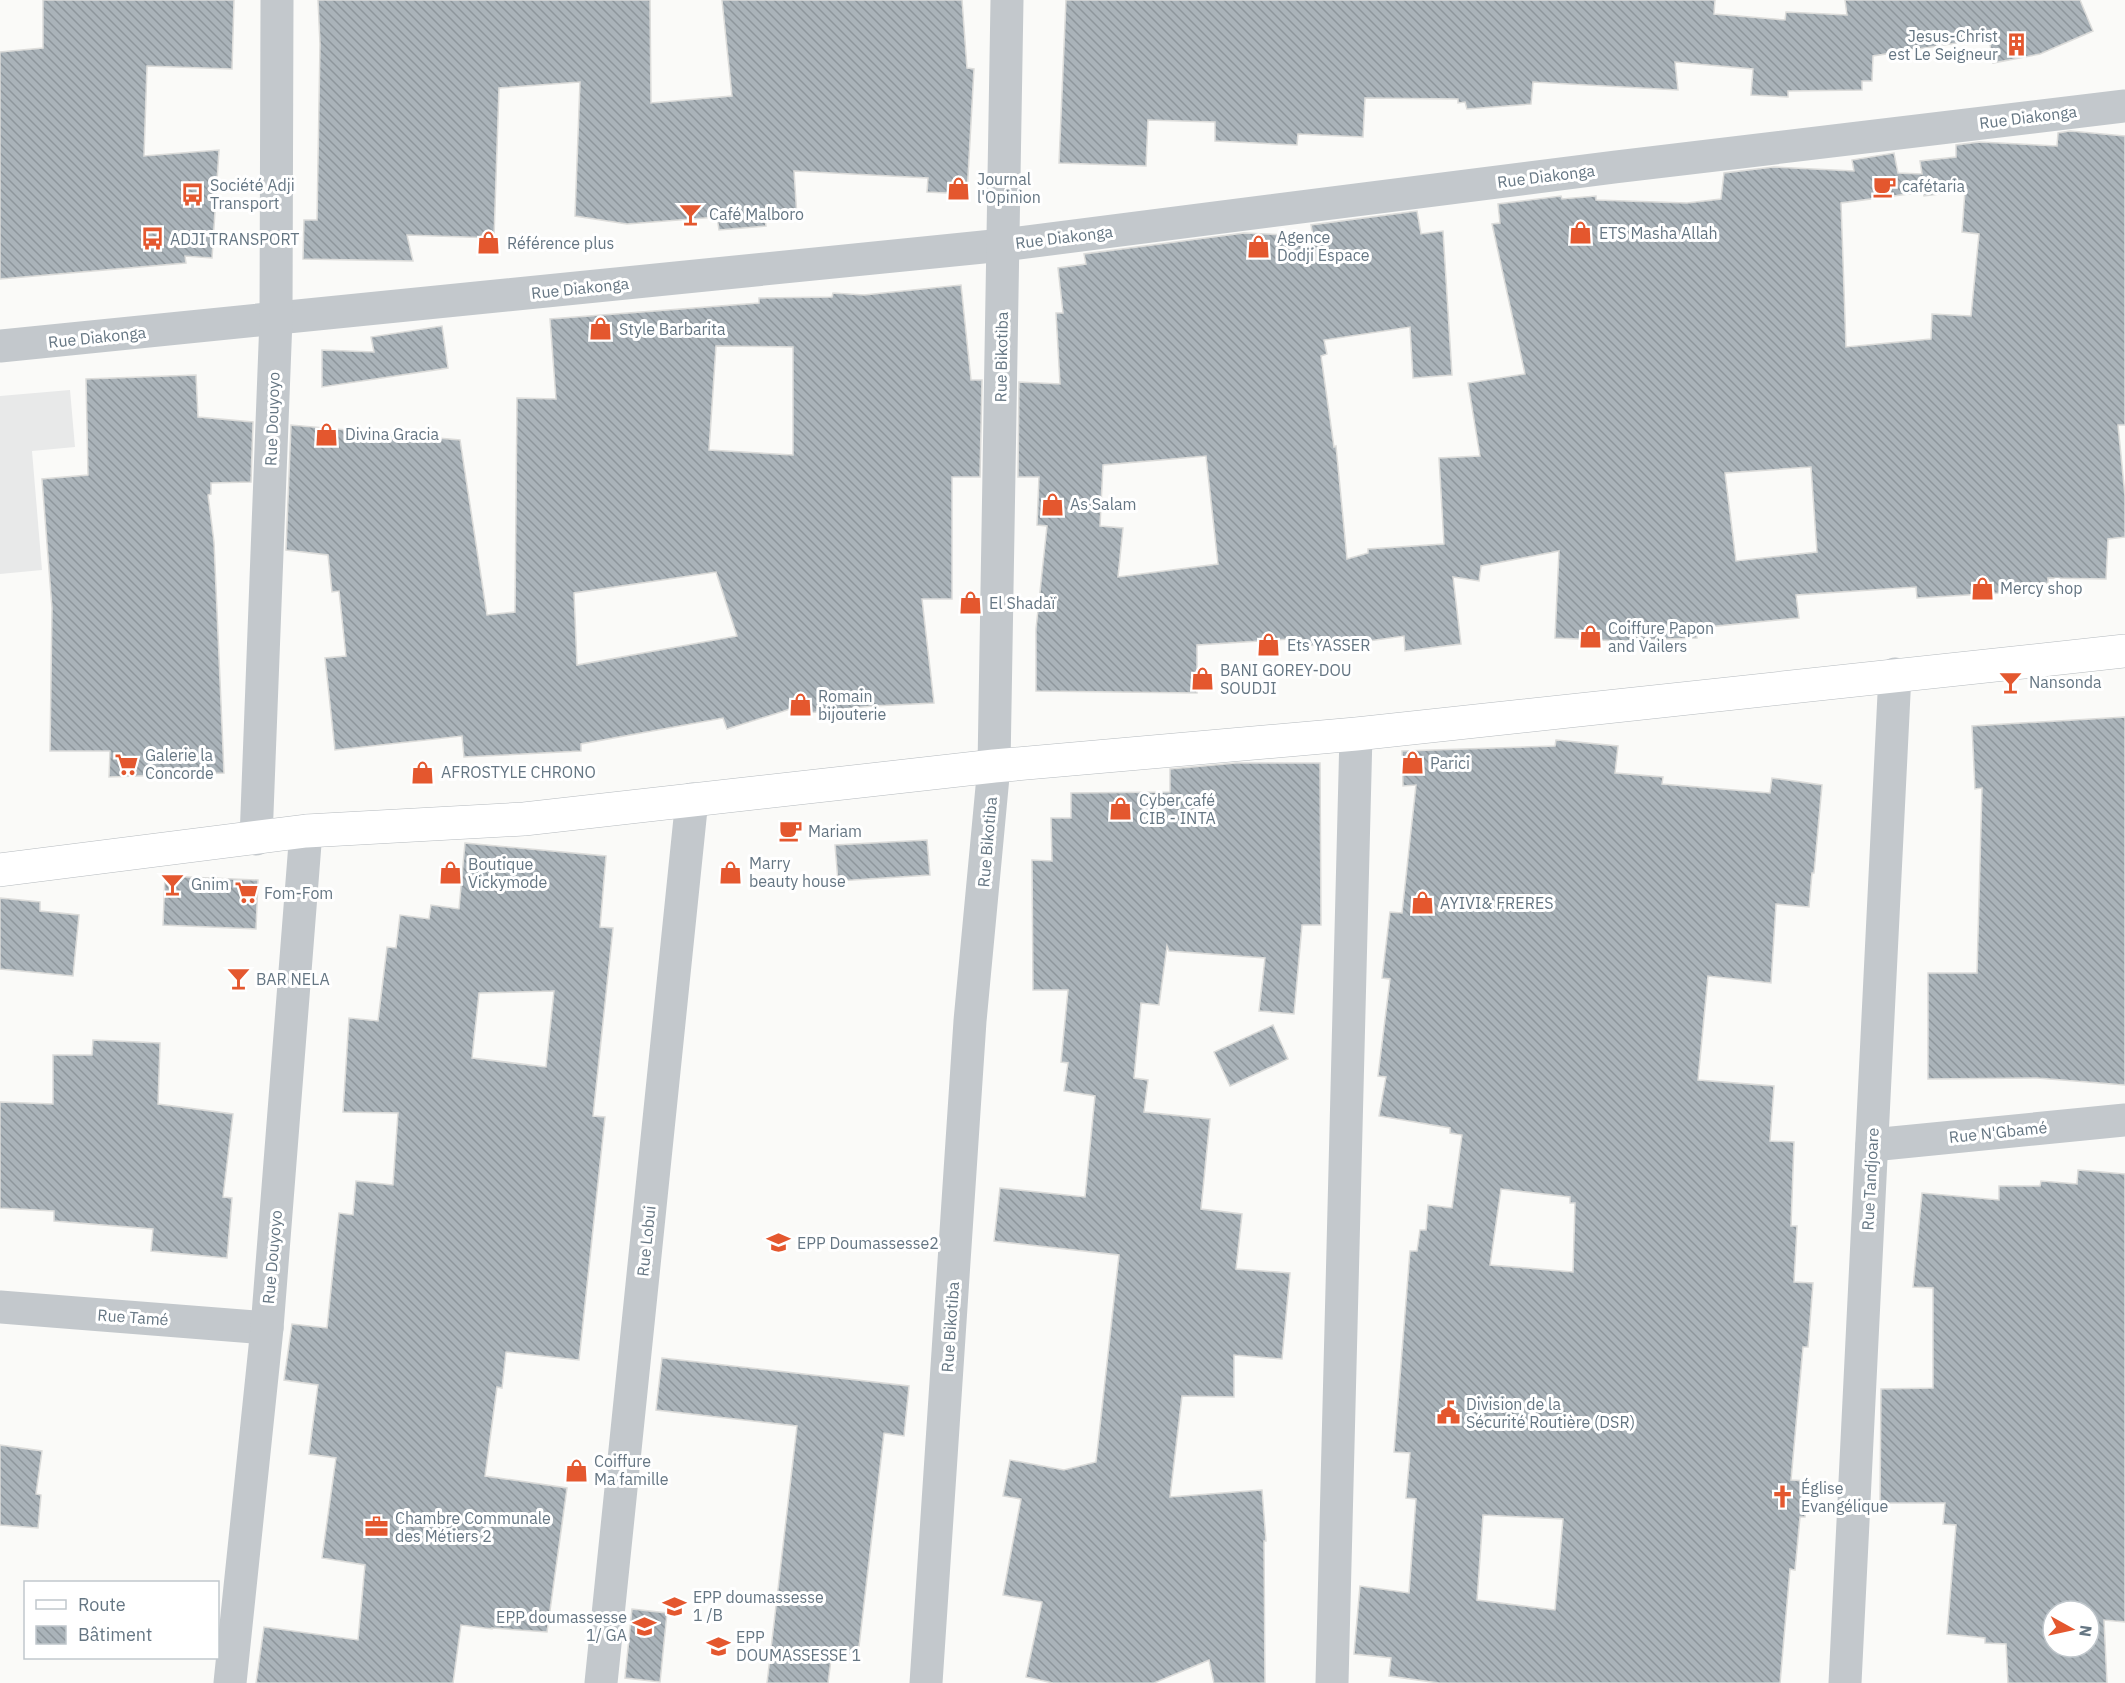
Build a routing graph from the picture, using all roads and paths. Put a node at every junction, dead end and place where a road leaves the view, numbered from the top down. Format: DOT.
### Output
graph roads {
  1 [pos="277,0"];
  2 [pos="1007,0"];
  3 [pos="2125,106"];
  4 [pos="1003,245"];
  5 [pos="276,320"];
  6 [pos="0,346"];
  7 [pos="2125,651"];
  8 [pos="1895,674"];
  9 [pos="1356,734"];
  10 [pos="994,766"];
  11 [pos="692,799"];
  12 [pos="306,831"];
  13 [pos="256,839"];
  14 [pos="0,870"];
  15 [pos="2125,1120"];
  16 [pos="1872,1145"];
  17 [pos="0,1307"];
  18 [pos="267,1328"];
  19 [pos="230,1683"];
  20 [pos="601,1683"];
  21 [pos="926,1683"];
  22 [pos="1332,1683"];
  23 [pos="1845,1683"];
  1 -- 5 [label="street, Rue Douyoyo"];
  2 -- 4 [label="street, Rue Bikotiba"];
  3 -- 4 [label="street, Rue Diakonga"];
  4 -- 5 [label="street, Rue Diakonga"];
  4 -- 10 [label="street, Rue Bikotiba"];
  5 -- 6 [label="street, Rue Diakonga"];
  5 -- 13 [label="street, Rue Douyoyo"];
  7 -- 8 [label="main road"];
  8 -- 9 [label="main road"];
  8 -- 16 [label="street, Rue Tandjoare"];
  9 -- 10 [label="main road"];
  9 -- 22 [label="street"];
  10 -- 11 [label="main road"];
  10 -- 21 [label="street, Rue Bikotiba"];
  11 -- 12 [label="main road"];
  11 -- 20 [label="street, Rue Lobui"];
  12 -- 13 [label="main road"];
  12 -- 18 [label="street, Rue Douyoyo"];
  13 -- 14 [label="main road"];
  15 -- 16 [label="street, Rue N'Gbamé"];
  16 -- 23 [label="street, Rue Tandjoare"];
  17 -- 18 [label="street, Rue Tamé"];
  18 -- 19 [label="street, Rue Douyoyo"];
}
